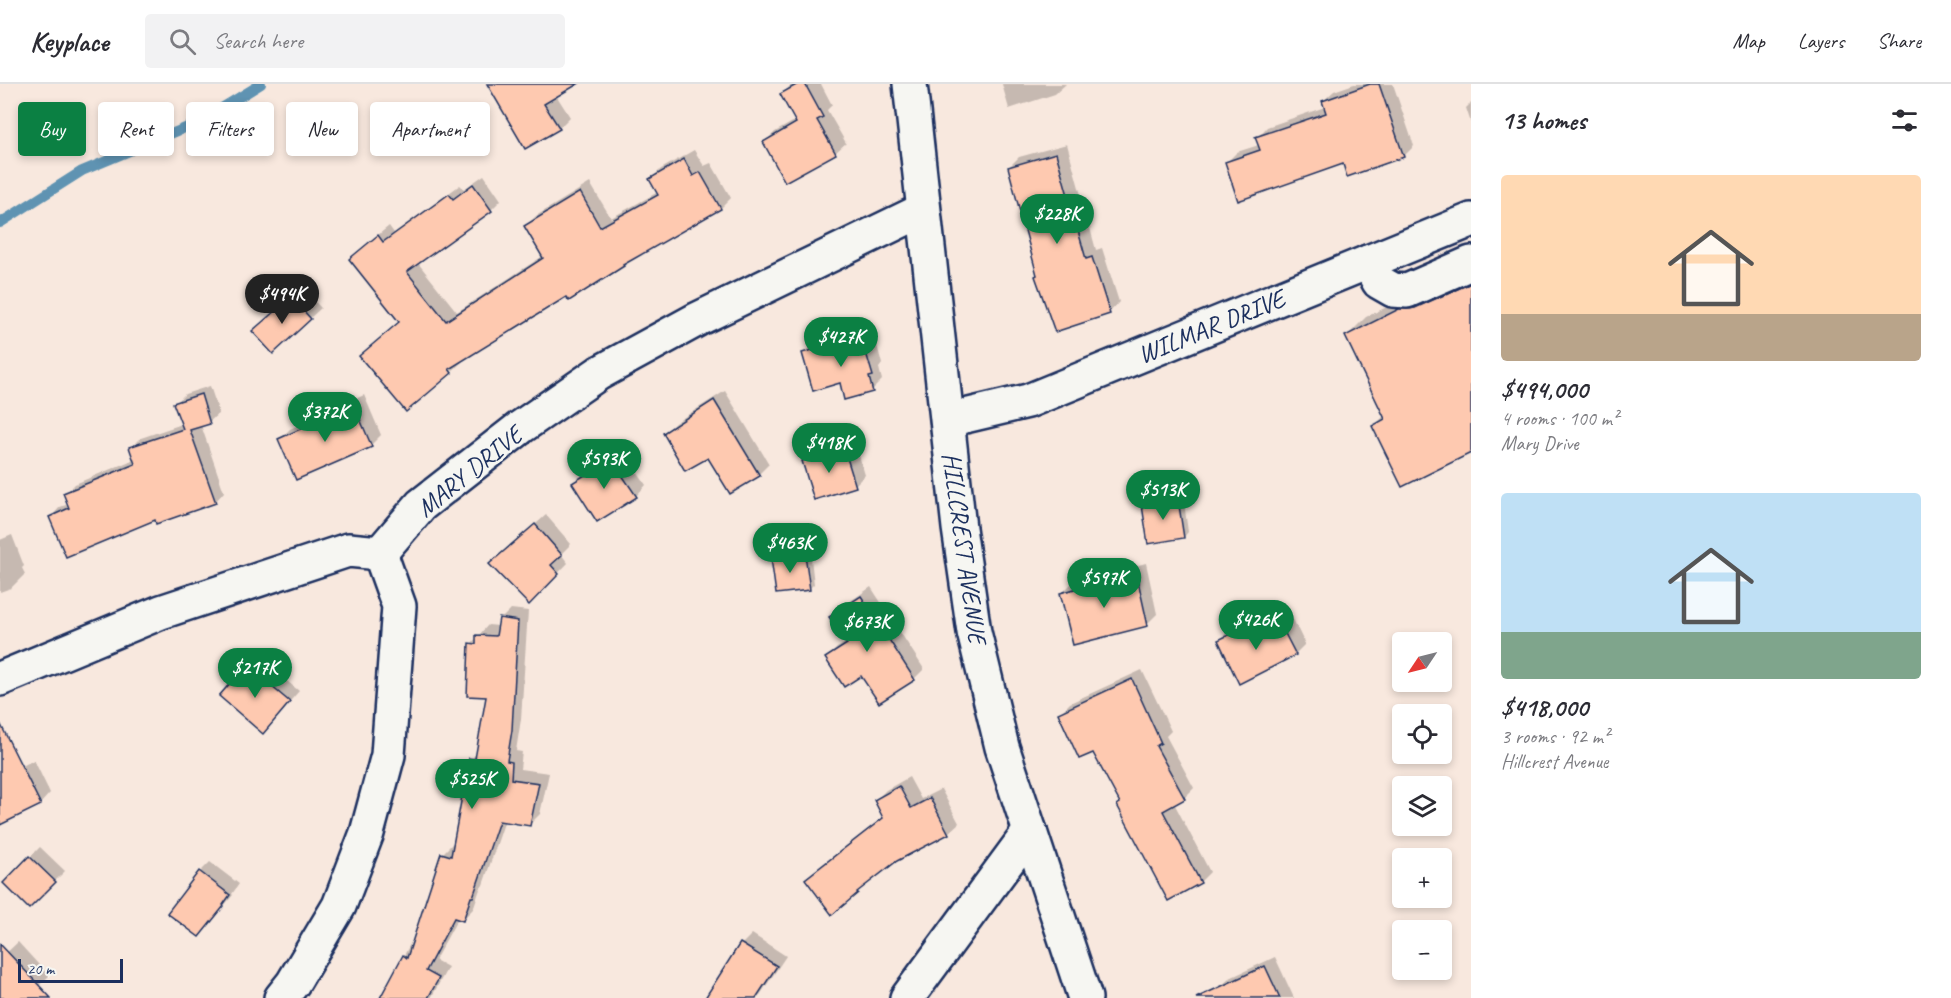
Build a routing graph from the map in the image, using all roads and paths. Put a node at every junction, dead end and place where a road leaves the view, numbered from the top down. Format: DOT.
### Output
graph roads {
  1 [pos="909,84"];
  2 [pos="923,210"];
  3 [pos="1471,220"];
  4 [pos="1368,262"];
  5 [pos="1471,263"];
  6 [pos="948,420"];
  7 [pos="381,553"];
  8 [pos="0,680"];
  9 [pos="1030,831"];
  10 [pos="280,998"];
  11 [pos="907,998"];
  12 [pos="1085,998"];
  1 -- 2 [label="street, HILLCREST AVENUE"];
  2 -- 6 [label="street, HILLCREST AVENUE"];
  2 -- 7 [label="street, MARY DRIVE"];
  3 -- 4 [label="street, WILMAR DRIVE"];
  4 -- 5 [label="street"];
  4 -- 6 [label="street, WILMAR DRIVE"];
  6 -- 9 [label="street, HILLCREST AVENUE"];
  7 -- 8 [label="street"];
  7 -- 10 [label="street"];
  9 -- 11 [label="street"];
  9 -- 12 [label="street, HILLCREST AVENUE"];
}
